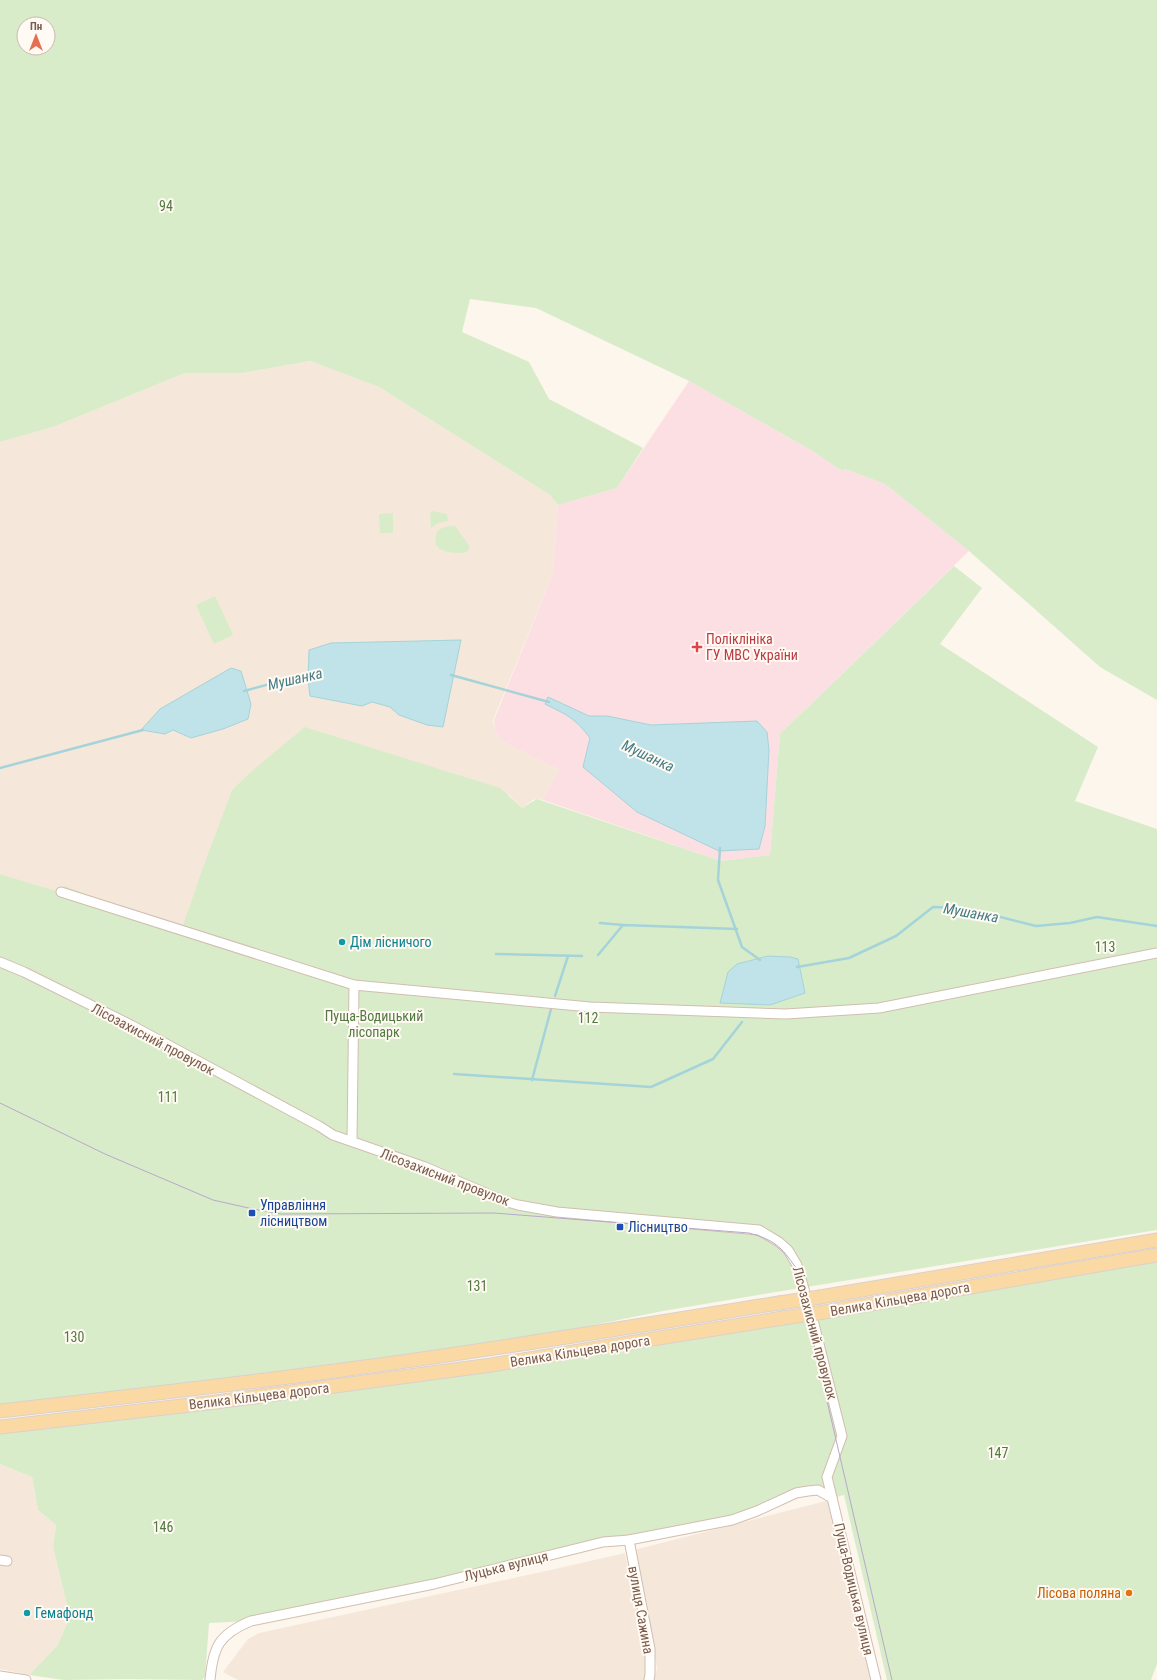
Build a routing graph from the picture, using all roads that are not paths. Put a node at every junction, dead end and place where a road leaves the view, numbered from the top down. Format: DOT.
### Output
graph roads {
  1 [pos="61,892"];
  2 [pos="1157,953"];
  3 [pos="0,962"];
  4 [pos="354,985"];
  5 [pos="352,1141"];
  6 [pos="1157,1240"];
  7 [pos="1157,1255"];
  8 [pos="0,1410"];
  9 [pos="0,1427"];
  10 [pos="832,1498"];
  11 [pos="629,1540"];
  12 [pos="0,1676"];
  13 [pos="26,1680"];
  14 [pos="210,1680"];
  15 [pos="649,1680"];
  16 [pos="876,1680"];
  1 -- 4 [label="street"];
  2 -- 4 [label="street"];
  3 -- 5 [label="street, Лісозахисний провулок"];
  4 -- 5 [label="street"];
  5 -- 10 [label="street, Лісозахисний провулок"];
  6 -- 8 [label="main road, Велика Кільцева дорога, bridge"];
  7 -- 9 [label="main road, Велика Кільцева дорога, bridge"];
  10 -- 11 [label="street, Луцька вулиця"];
  10 -- 16 [label="street, Пуща-Водицька вулиця"];
  11 -- 14 [label="street, Луцька вулиця"];
  11 -- 15 [label="street, вулиця Сажина"];
  12 -- 13 [label="street"];
}
